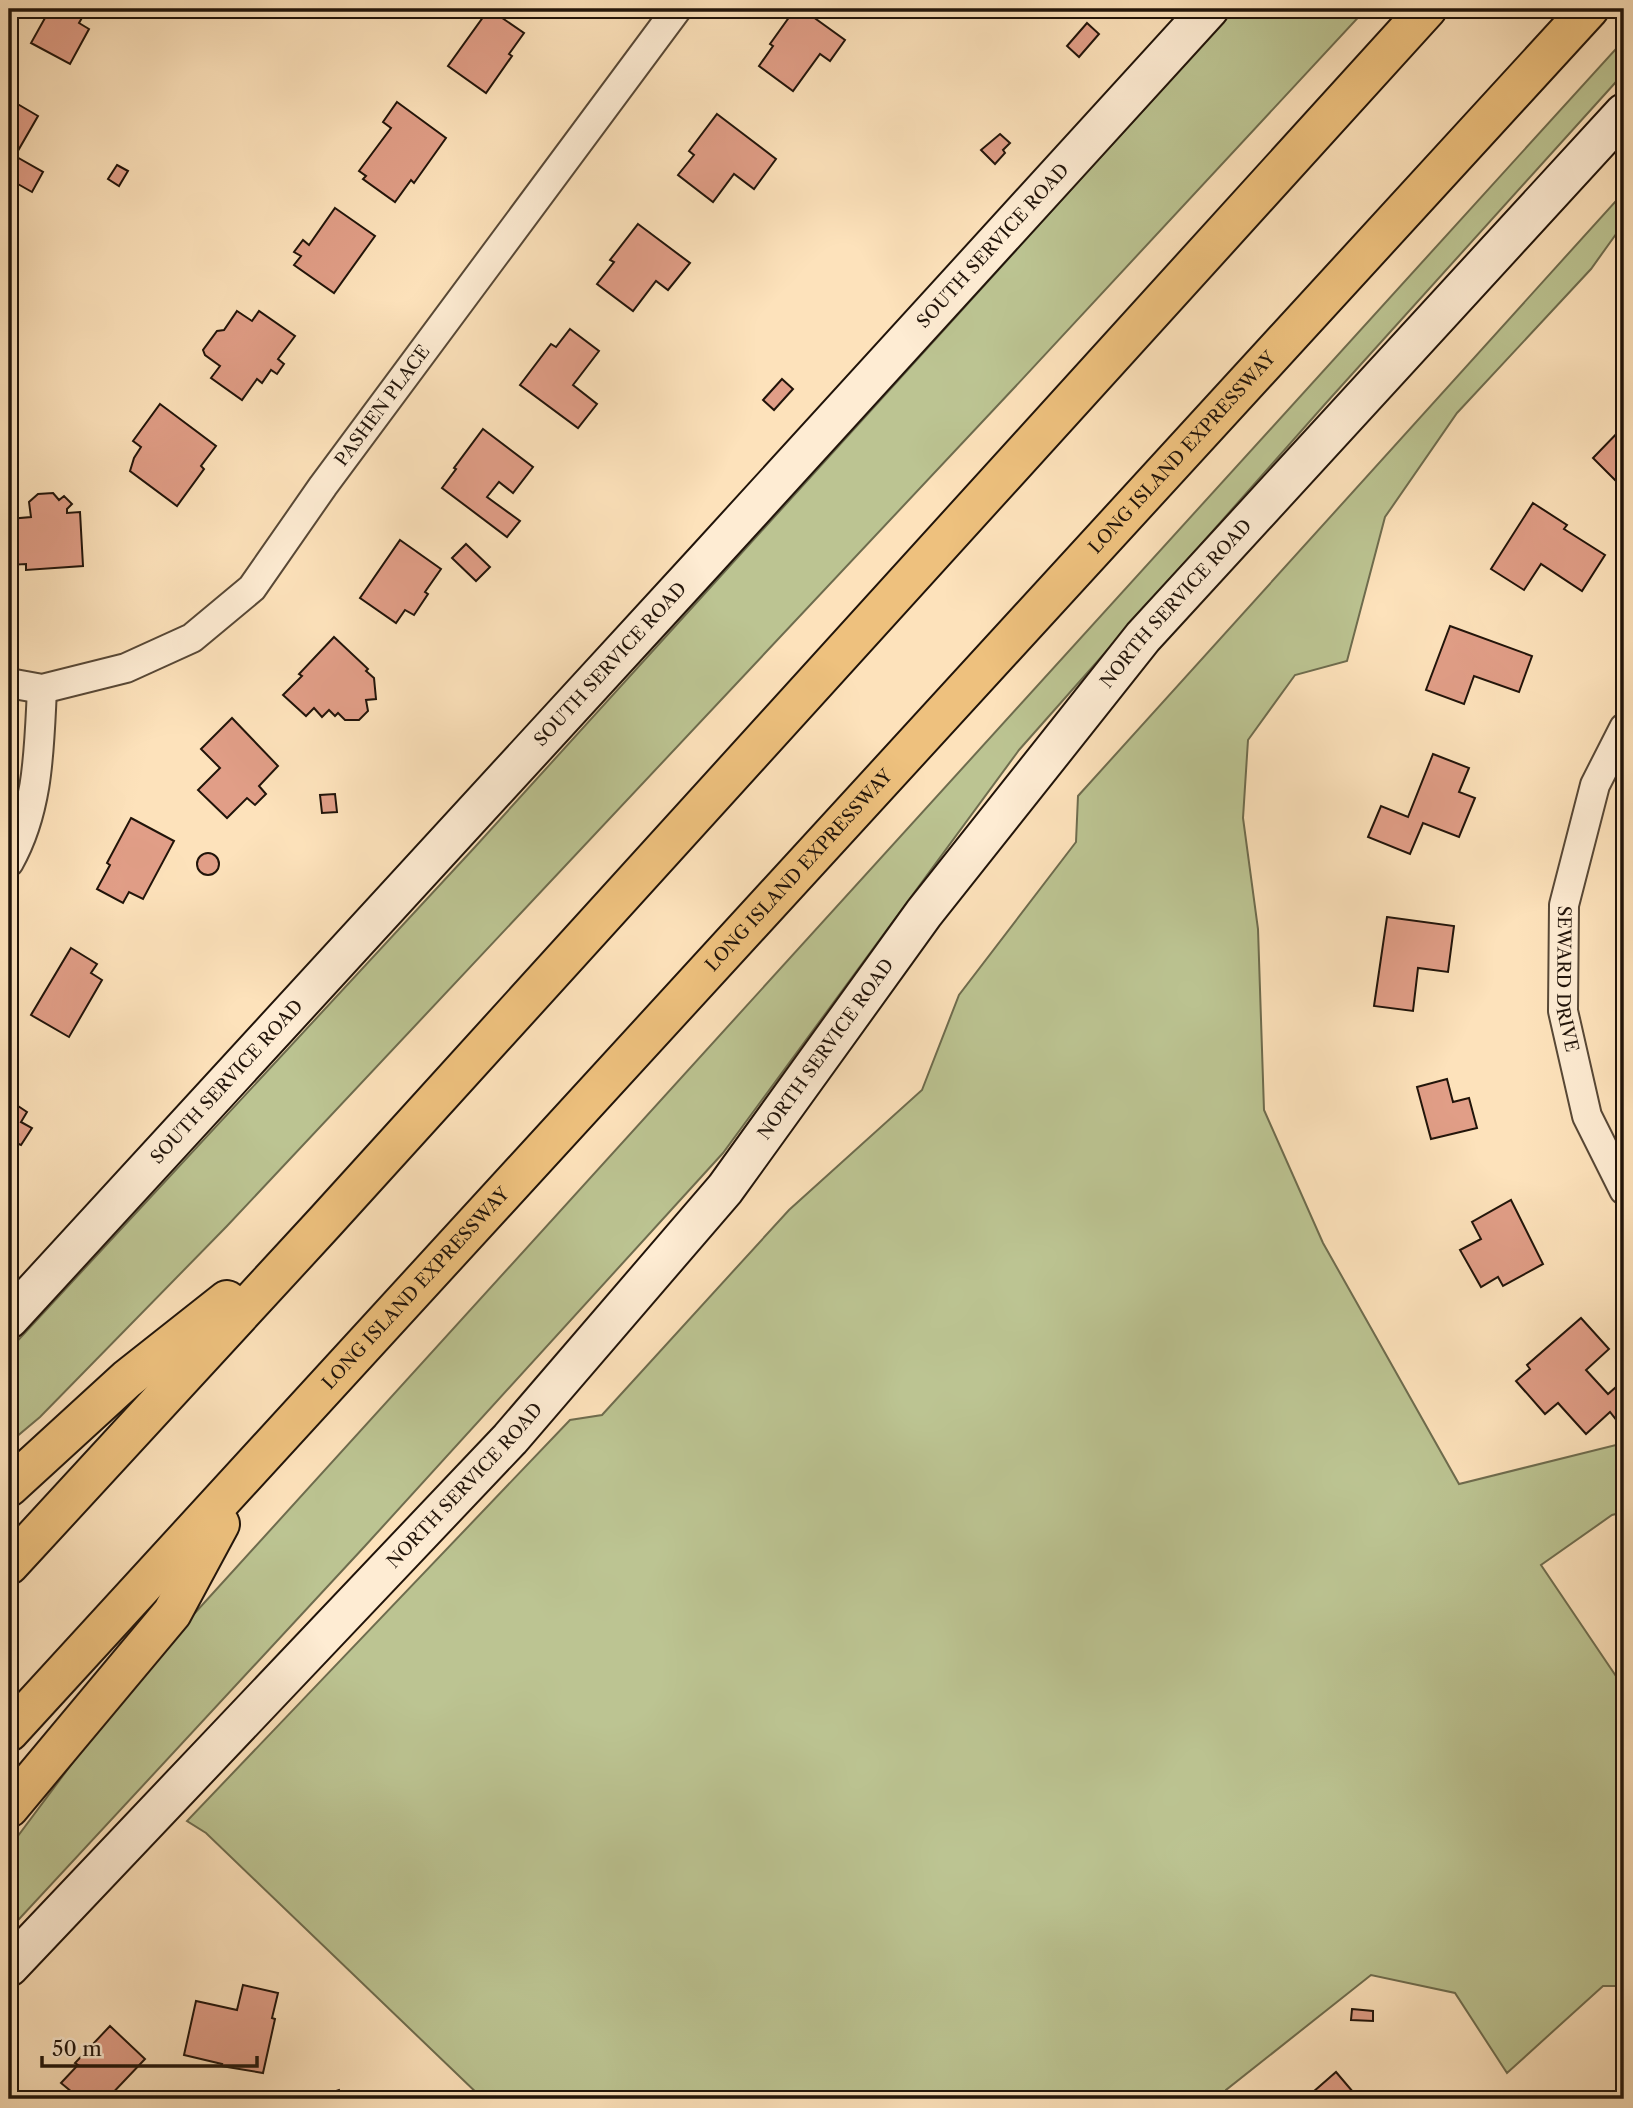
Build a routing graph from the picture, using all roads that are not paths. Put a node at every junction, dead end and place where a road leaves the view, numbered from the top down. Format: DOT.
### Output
graph roads {
  1 [pos="677,9"];
  2 [pos="1209,9"];
  3 [pos="1427,9"];
  4 [pos="1589,9"];
  5 [pos="1624,113"];
  6 [pos="9,683"];
  7 [pos="42,689"];
  8 [pos="1624,728"];
  9 [pos="9,862"];
  10 [pos="1624,1190"];
  11 [pos="325,1222"];
  12 [pos="9,1319"];
  13 [pos="249,1472"];
  14 [pos="9,1487"];
  15 [pos="9,1565"];
  16 [pos="9,1732"];
  17 [pos="9,1808"];
  18 [pos="9,1967"];
  1 -- 7 [label="street, PASHEN PLACE"];
  2 -- 12 [label="main road, SOUTH SERVICE ROAD"];
  3 -- 11 [label="highway"];
  4 -- 13 [label="highway, LONG ISLAND EXPRESSWAY"];
  5 -- 18 [label="main road, NORTH SERVICE ROAD"];
  6 -- 7 [label="street, PASHEN PLACE"];
  7 -- 9 [label="street"];
  8 -- 10 [label="street, SEWARD DRIVE"];
  11 -- 14 [label="highway"];
  11 -- 15 [label="highway"];
  13 -- 16 [label="highway, LONG ISLAND EXPRESSWAY"];
  13 -- 17 [label="highway"];
}
